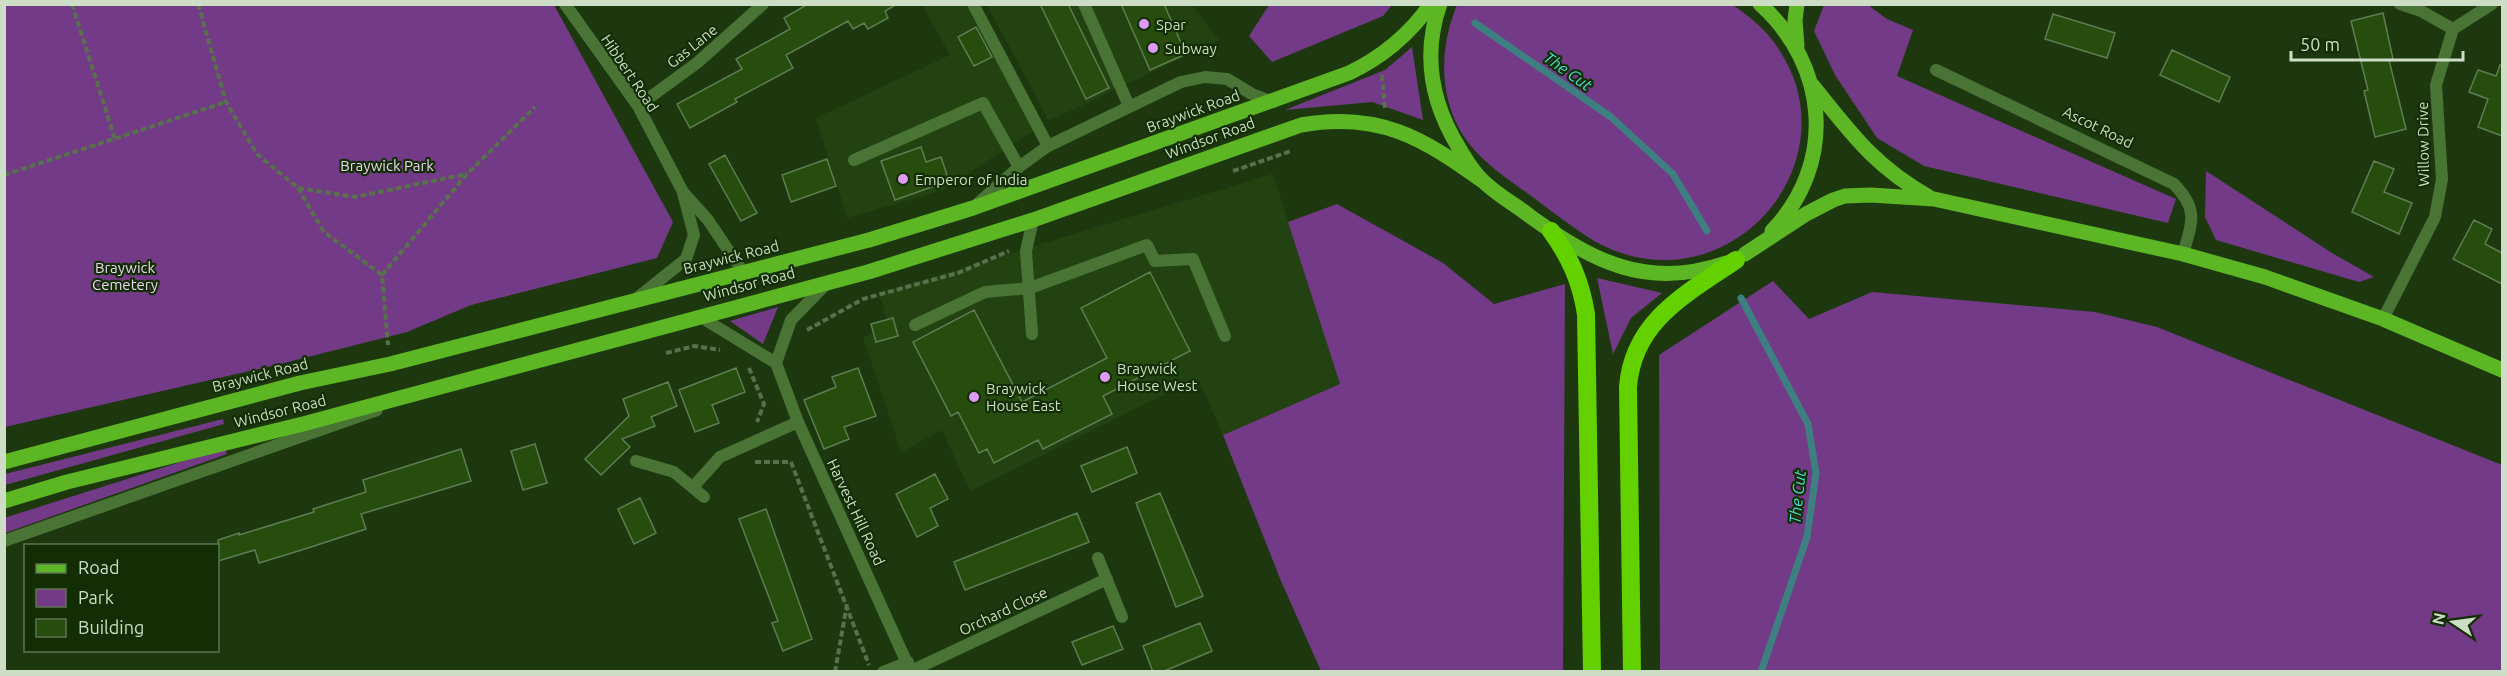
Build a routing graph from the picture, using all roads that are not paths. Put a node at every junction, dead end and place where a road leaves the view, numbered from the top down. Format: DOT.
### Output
graph roads {
  1 [pos="565,4"];
  2 [pos="763,4"];
  3 [pos="973,4"];
  4 [pos="1084,4"];
  5 [pos="1431,4"];
  6 [pos="1440,4"];
  7 [pos="1760,4"];
  8 [pos="1797,4"];
  9 [pos="2400,4"];
  10 [pos="2492,4"];
  11 [pos="2453,29"];
  12 [pos="1797,48"];
  13 [pos="1936,70"];
  14 [pos="1813,86"];
  15 [pos="1273,102"];
  16 [pos="638,106"];
  17 [pos="1129,106"];
  18 [pos="1048,146"];
  19 [pos="854,160"];
  20 [pos="1019,167"];
  21 [pos="1484,182"];
  22 [pos="683,192"];
  23 [pos="1934,199"];
  24 [pos="973,208"];
  25 [pos="1033,220"];
  26 [pos="1551,231"];
  27 [pos="2183,254"];
  28 [pos="1741,257"];
  29 [pos="743,272"];
  30 [pos="829,282"];
  31 [pos="1030,288"];
  32 [pos="635,300"];
  33 [pos="699,316"];
  34 [pos="2383,319"];
  35 [pos="915,325"];
  36 [pos="1032,334"];
  37 [pos="1225,336"];
  38 [pos="776,363"];
  39 [pos="2502,370"];
  40 [pos="438,388"];
  41 [pos="798,422"];
  42 [pos="4,462"];
  43 [pos="636,462"];
  44 [pos="693,487"];
  45 [pos="704,497"];
  46 [pos="4,501"];
  47 [pos="4,541"];
  48 [pos="1098,558"];
  49 [pos="1107,579"];
  50 [pos="1122,617"];
  51 [pos="910,668"];
  52 [pos="883,672"];
  53 [pos="1592,672"];
  54 [pos="1632,672"];
  1 -- 16 [label="street, Hibbert Road"];
  2 -- 16 [label="street, Gas Lane"];
  3 -- 18 [label="street"];
  4 -- 17 [label="street"];
  5 -- 15 [label="main road, Braywick Road"];
  6 -- 21 [label="main road"];
  7 -- 12 [label="main road"];
  8 -- 12 [label="main road"];
  9 -- 11 [label="street"];
  10 -- 11 [label="street"];
  11 -- 34 [label="street, Willow Drive"];
  12 -- 14 [label="main road"];
  13 -- 27 [label="street, Ascot Road"];
  14 -- 23 [label="main road"];
  14 -- 28 [label="main road"];
  15 -- 17 [label="street"];
  15 -- 24 [label="main road, Braywick Road"];
  16 -- 22 [label="street, Hibbert Road"];
  17 -- 18 [label="street"];
  18 -- 20 [label="street"];
  19 -- 20 [label="street"];
  20 -- 24 [label="street"];
  21 -- 25 [label="main road, Windsor Road"];
  21 -- 26 [label="main road, Windsor Road"];
  22 -- 29 [label="street, Hibbert Road"];
  22 -- 32 [label="street, Hibbert Road"];
  23 -- 27 [label="main road"];
  23 -- 28 [label="main road"];
  24 -- 29 [label="main road, Braywick Road"];
  25 -- 30 [label="main road, Windsor Road"];
  25 -- 31 [label="street"];
  26 -- 28 [label="main road, Windsor Road"];
  26 -- 53 [label="highway"];
  27 -- 34 [label="main road"];
  28 -- 54 [label="highway"];
  29 -- 32 [label="main road, Braywick Road"];
  30 -- 33 [label="main road, Windsor Road"];
  30 -- 38 [label="street"];
  31 -- 35 [label="street"];
  31 -- 36 [label="street"];
  31 -- 37 [label="street"];
  32 -- 42 [label="main road, Braywick Road"];
  33 -- 38 [label="street"];
  33 -- 40 [label="main road, Windsor Road"];
  34 -- 39 [label="main road"];
  38 -- 41 [label="street, Harvest Hill Road"];
  40 -- 46 [label="main road, Windsor Road"];
  40 -- 47 [label="street"];
  41 -- 44 [label="street"];
  41 -- 51 [label="street, Harvest Hill Road"];
  43 -- 44 [label="street"];
  44 -- 45 [label="street"];
  48 -- 49 [label="street"];
  49 -- 50 [label="street"];
  49 -- 51 [label="street, Orchard Close"];
  51 -- 52 [label="street, Orchard Close"];
}
